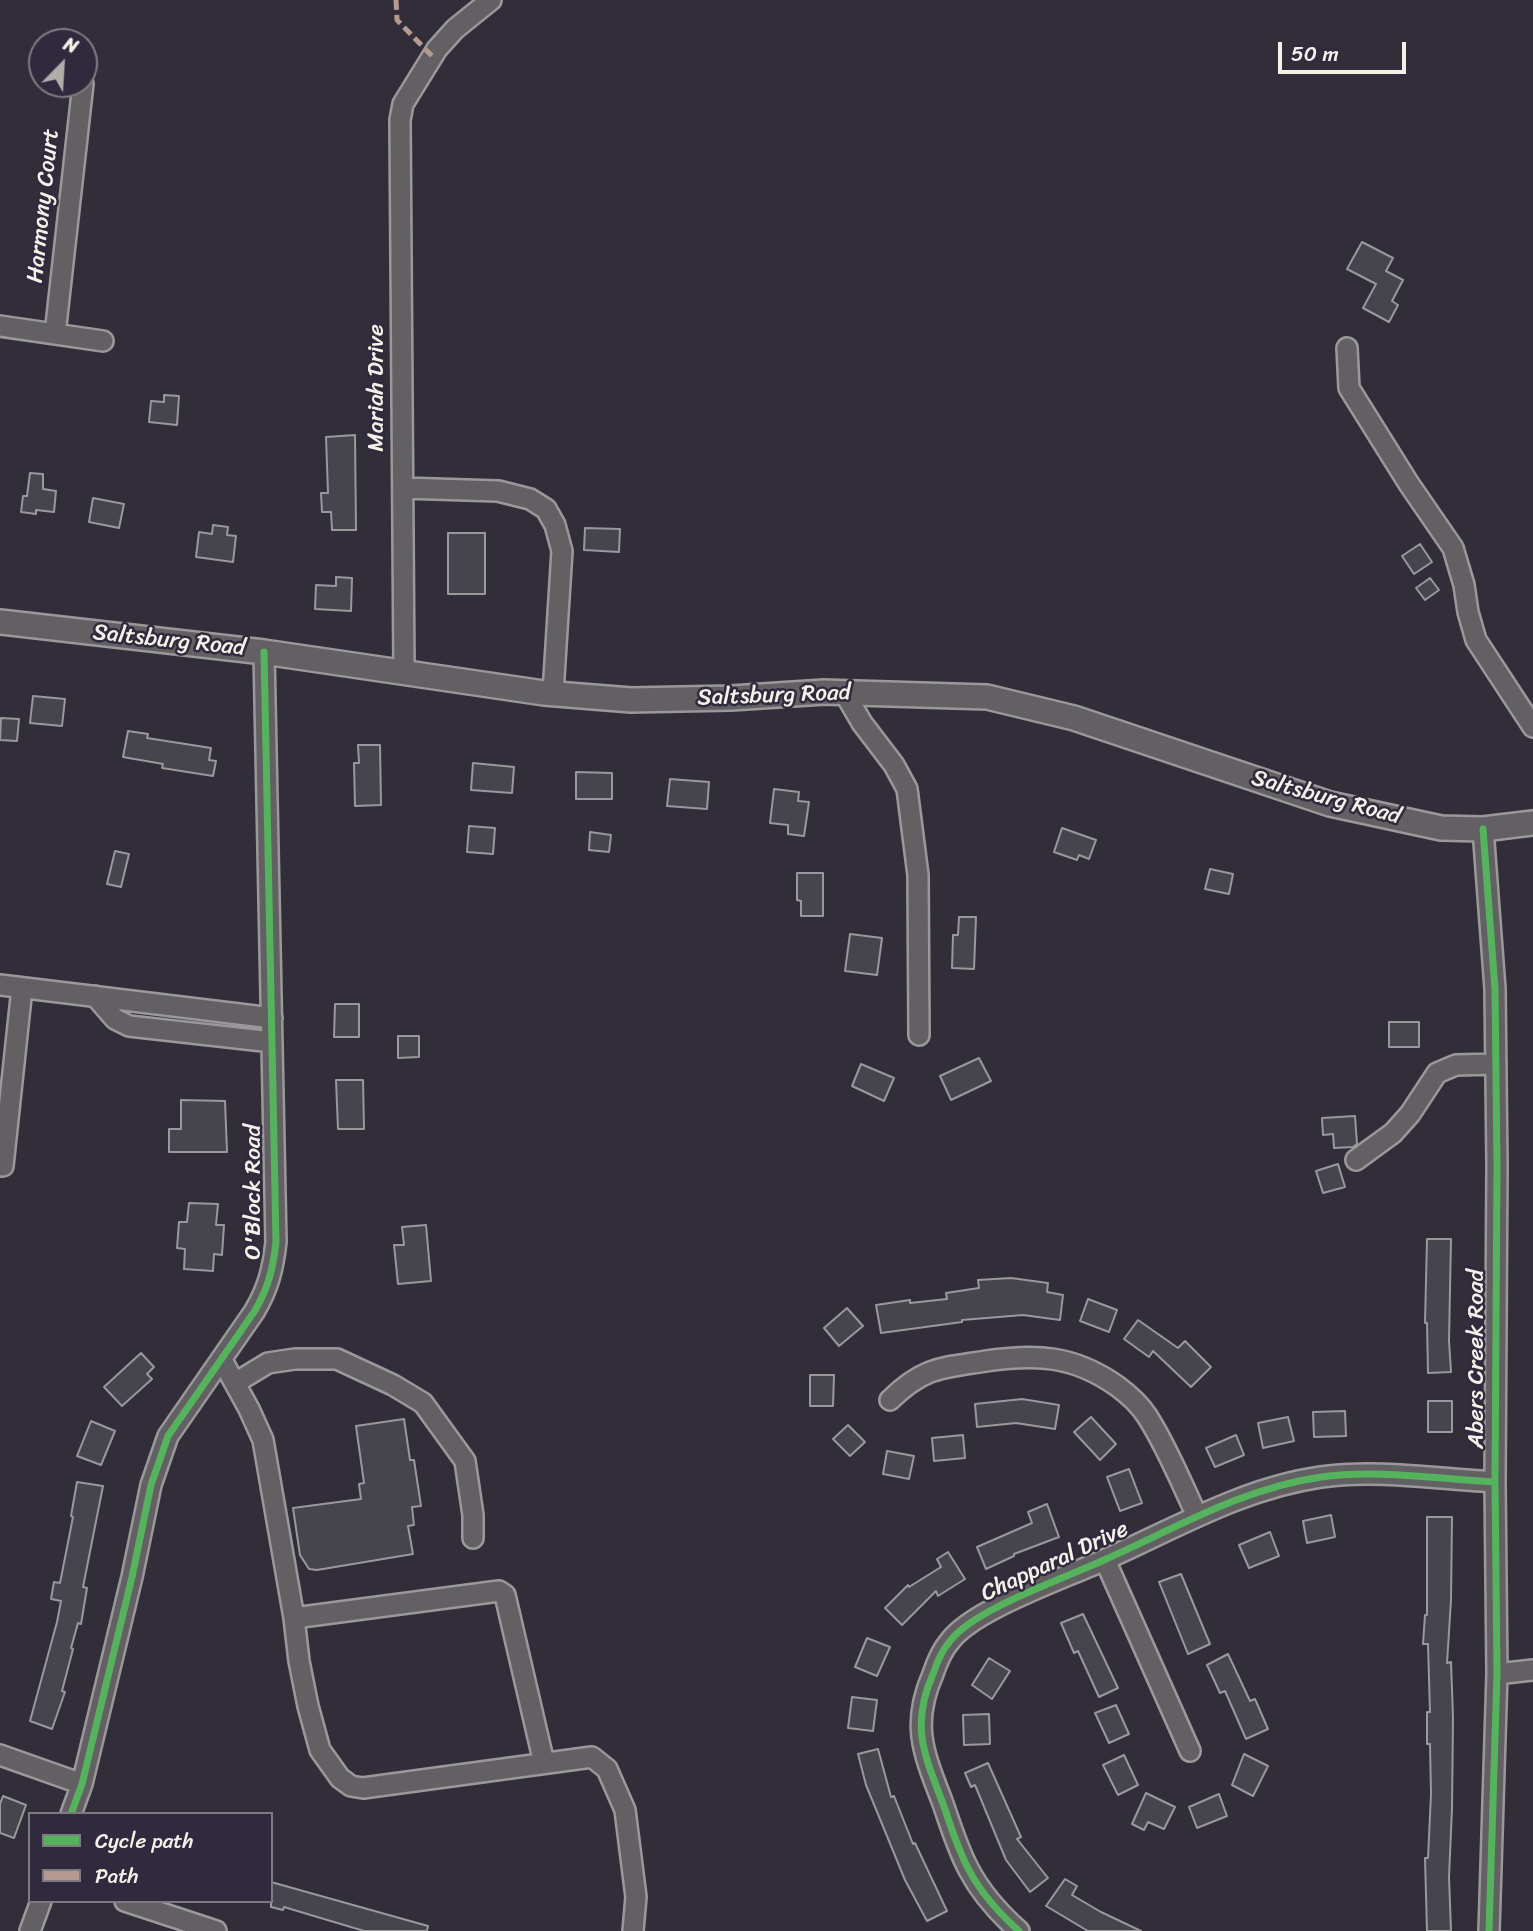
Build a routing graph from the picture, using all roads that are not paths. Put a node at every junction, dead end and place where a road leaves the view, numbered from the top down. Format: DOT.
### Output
graph roads {
  1 [pos="491,0"];
  2 [pos="81,98"];
  3 [pos="0,326"];
  4 [pos="55,334"];
  5 [pos="103,341"];
  6 [pos="1347,348"];
  7 [pos="403,488"];
  8 [pos="0,622"];
  9 [pos="264,652"];
  10 [pos="404,672"];
  11 [pos="844,692"];
  12 [pos="553,694"];
  13 [pos="1533,727"];
  14 [pos="1533,823"];
  15 [pos="1483,829"];
  16 [pos="0,985"];
  17 [pos="22,988"];
  18 [pos="95,996"];
  19 [pos="272,1018"];
  20 [pos="919,1035"];
  21 [pos="272,1042"];
  22 [pos="1496,1064"];
  23 [pos="6,1079"];
  24 [pos="1356,1160"];
  25 [pos="3,1166"];
  26 [pos="222,1360"];
  27 [pos="235,1382"];
  28 [pos="890,1400"];
  29 [pos="1495,1482"];
  30 [pos="1198,1516"];
  31 [pos="473,1538"];
  32 [pos="1105,1560"];
  33 [pos="294,1618"];
  34 [pos="1533,1670"];
  35 [pos="1497,1674"];
  36 [pos="1190,1751"];
  37 [pos="0,1755"];
  38 [pos="544,1763"];
  39 [pos="82,1784"];
  40 [pos="72,1812"];
  41 [pos="40,1903"];
  42 [pos="131,1903"];
  43 [pos="30,1931"];
  44 [pos="216,1931"];
  45 [pos="633,1931"];
  46 [pos="1019,1931"];
  47 [pos="1489,1931"];
  1 -- 7 [label="street, Mariah Drive"];
  2 -- 4 [label="street, Harmony Court"];
  3 -- 4 [label="street"];
  4 -- 5 [label="street"];
  6 -- 13 [label="street"];
  7 -- 10 [label="street, Mariah Drive"];
  7 -- 12 [label="street"];
  8 -- 9 [label="main road, Saltsburg Road"];
  9 -- 10 [label="main road, Saltsburg Road"];
  9 -- 19 [label="street, O'Block Road"];
  10 -- 12 [label="main road, Saltsburg Road"];
  11 -- 12 [label="main road, Saltsburg Road"];
  11 -- 15 [label="main road, Saltsburg Road"];
  11 -- 20 [label="street"];
  14 -- 15 [label="main road, Saltsburg Road"];
  15 -- 22 [label="street, Abers Creek Road"];
  16 -- 17 [label="street"];
  17 -- 18 [label="street"];
  17 -- 23 [label="street"];
  18 -- 19 [label="street"];
  18 -- 21 [label="street"];
  19 -- 21 [label="street, O'Block Road"];
  21 -- 26 [label="street, O'Block Road"];
  22 -- 24 [label="street"];
  22 -- 29 [label="street, Abers Creek Road"];
  23 -- 25 [label="street"];
  26 -- 27 [label="street"];
  26 -- 39 [label="street, O'Block Road"];
  27 -- 31 [label="street"];
  27 -- 33 [label="street"];
  28 -- 30 [label="street"];
  29 -- 30 [label="street, Chapparal Drive"];
  29 -- 35 [label="street, Abers Creek Road"];
  30 -- 32 [label="street, Chapparal Drive"];
  32 -- 36 [label="street"];
  32 -- 46 [label="street, Chapparal Drive"];
  33 -- 38 [label="street"];
  33 -- 38 [label="street"];
  34 -- 35 [label="street"];
  35 -- 47 [label="street, Abers Creek Road"];
  37 -- 39 [label="street"];
  38 -- 45 [label="street"];
  39 -- 40 [label="street, O'Block Road"];
  41 -- 43 [label="street"];
  42 -- 44 [label="street"];
}
